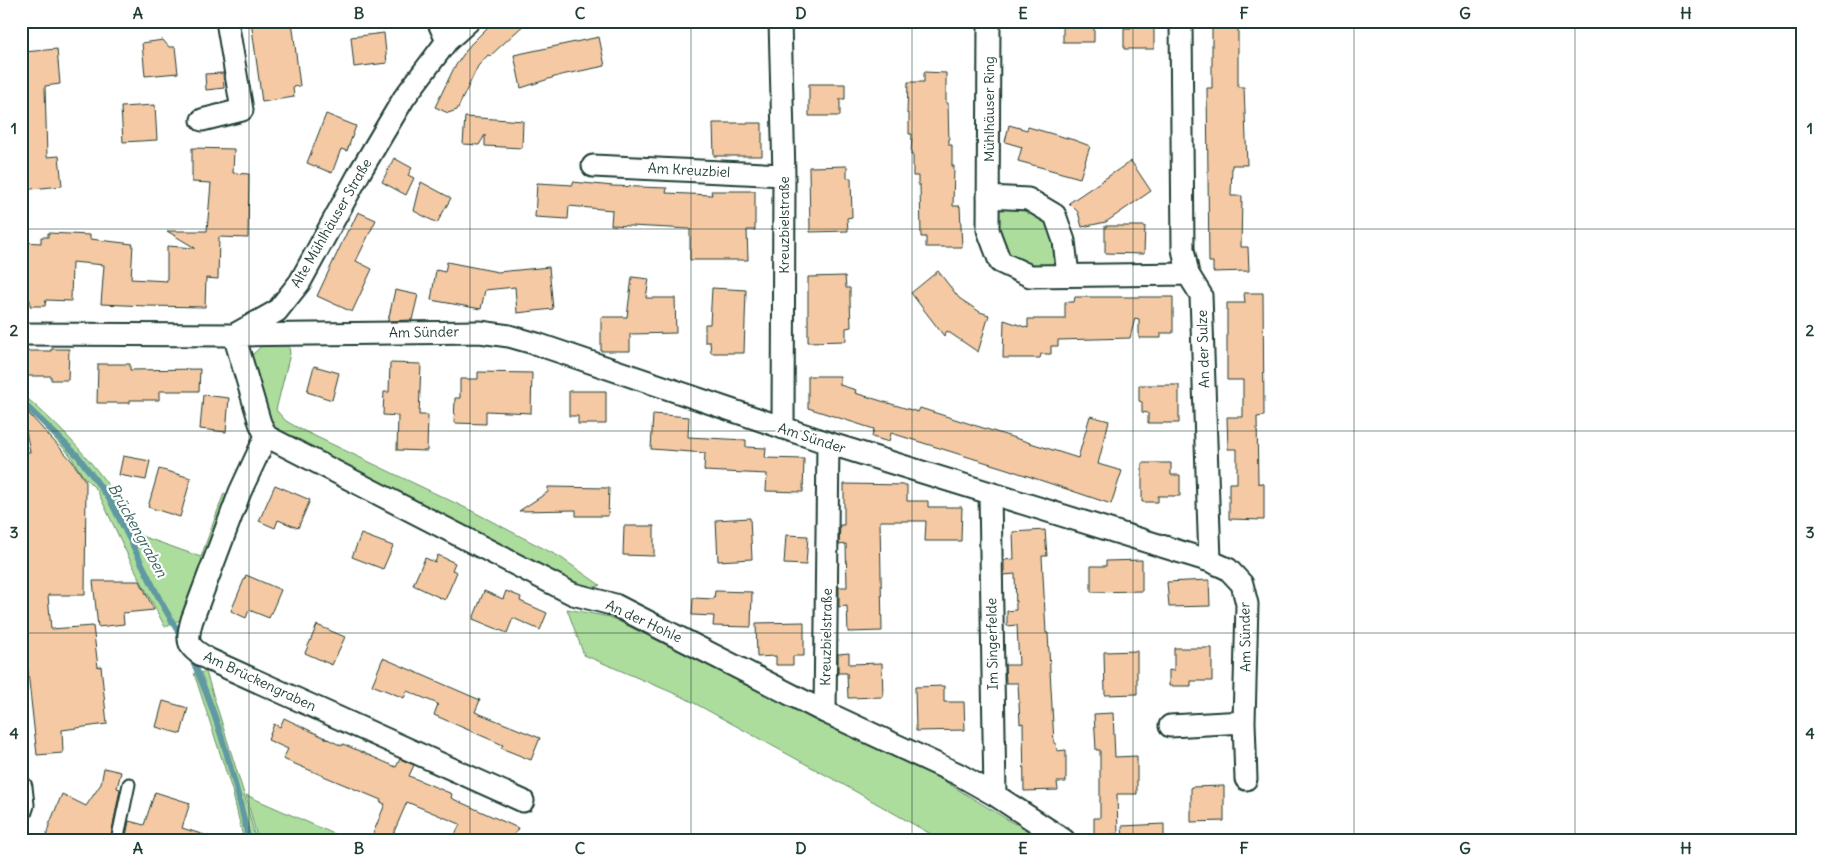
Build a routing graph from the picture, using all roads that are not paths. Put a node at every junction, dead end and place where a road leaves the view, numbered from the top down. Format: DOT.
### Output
graph roads {
  1 [pos="227,21"];
  2 [pos="438,21"];
  3 [pos="469,21"];
  4 [pos="780,21"];
  5 [pos="989,21"];
  6 [pos="1181,21"];
  7 [pos="447,41"];
  8 [pos="202,120"];
  9 [pos="594,166"];
  10 [pos="784,175"];
  11 [pos="988,197"];
  12 [pos="1188,274"];
  13 [pos="1068,275"];
  14 [pos="21,334"];
  15 [pos="234,336"];
  16 [pos="783,428"];
  17 [pos="266,436"];
  18 [pos="828,443"];
  19 [pos="990,493"];
  20 [pos="1210,561"];
  21 [pos="825,712"];
  22 [pos="1244,722"];
  23 [pos="1170,726"];
  24 [pos="1246,779"];
  25 [pos="129,784"];
  26 [pos="21,787"];
  27 [pos="995,795"];
  28 [pos="523,802"];
  29 [pos="21,811"];
  30 [pos="1064,840"];
  31 [pos="117,841"];
  1 -- 8 [label="street"];
  2 -- 7 [label="street"];
  3 -- 7 [label="street, Alte Mühlhäuser Straße"];
  4 -- 10 [label="street, Kreuzbielstraße"];
  5 -- 11 [label="street, Mühlhäuser Ring"];
  6 -- 12 [label="street, An der Sulze"];
  7 -- 15 [label="street, Alte Mühlhäuser Straße"];
  9 -- 10 [label="street, Am Kreuzbiel"];
  10 -- 16 [label="street, Kreuzbielstraße"];
  11 -- 13 [label="street"];
  11 -- 13 [label="street, Mühlhäuser Ring"];
  12 -- 13 [label="street, Mühlhäuser Ring"];
  12 -- 20 [label="street, An der Sulze"];
  14 -- 15 [label="street"];
  15 -- 16 [label="street, Am Sünder"];
  15 -- 17 [label="street"];
  16 -- 18 [label="street, Am Sünder"];
  17 -- 21 [label="street, An der Hohle"];
  17 -- 28 [label="street, Am Brückengraben"];
  18 -- 19 [label="street, Am Sünder"];
  18 -- 21 [label="street, Kreuzbielstraße"];
  19 -- 20 [label="street, Am Sünder"];
  19 -- 27 [label="street, Im Singerfelde"];
  20 -- 22 [label="street, Am Sünder"];
  21 -- 27 [label="street, An der Hohle"];
  22 -- 23 [label="street"];
  22 -- 24 [label="street, Am Sünder"];
  25 -- 31 [label="lane"];
  26 -- 29 [label="street"];
  27 -- 30 [label="street, An der Hohle"];
}
